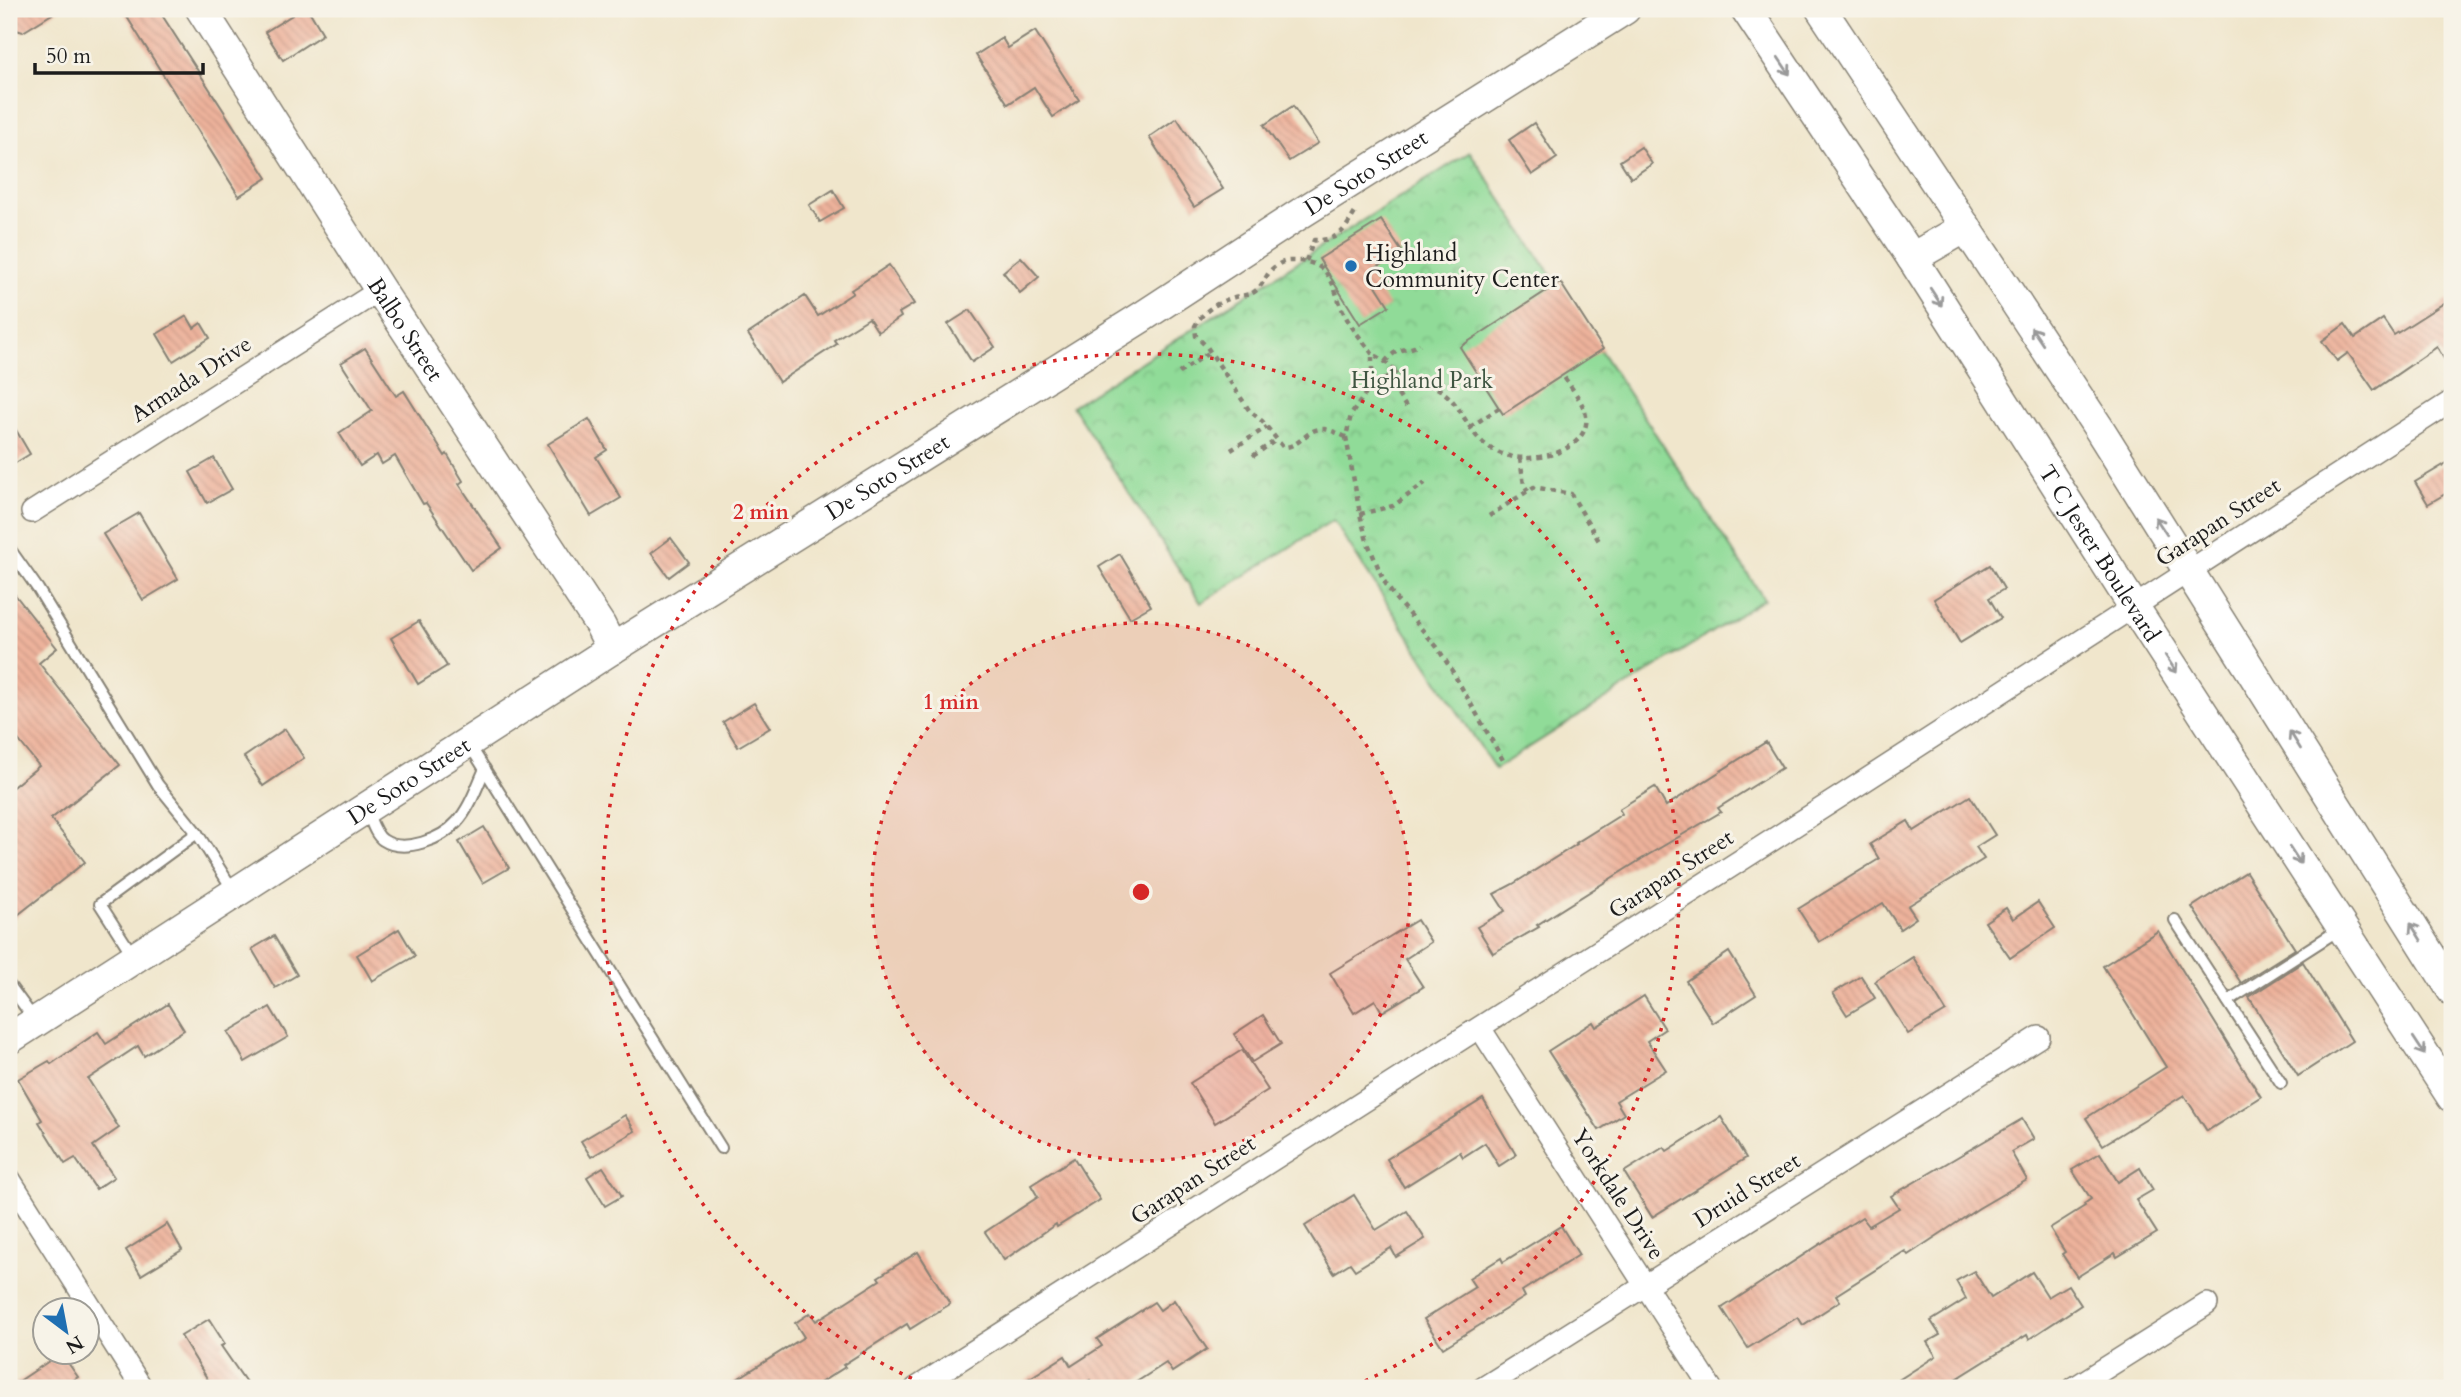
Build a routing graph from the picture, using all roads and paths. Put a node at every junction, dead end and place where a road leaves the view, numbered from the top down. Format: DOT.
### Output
graph roads {
  1 [pos="201,9"];
  2 [pos="1625,9"];
  3 [pos="1746,9"];
  4 [pos="1821,9"];
  5 [pos="1366,204"];
  6 [pos="1331,226"];
  7 [pos="1966,227"];
  8 [pos="1337,235"];
  9 [pos="1912,258"];
  10 [pos="1306,262"];
  11 [pos="380,290"];
  12 [pos="1420,344"];
  13 [pos="1210,352"];
  14 [pos="1373,355"];
  15 [pos="1385,362"];
  16 [pos="1396,372"];
  17 [pos="1179,373"];
  18 [pos="1563,375"];
  19 [pos="1387,377"];
  20 [pos="1372,384"];
  21 [pos="2452,401"];
  22 [pos="1406,407"];
  23 [pos="1499,408"];
  24 [pos="1267,427"];
  25 [pos="1470,427"];
  26 [pos="1346,437"];
  27 [pos="1276,440"];
  28 [pos="1231,450"];
  29 [pos="1253,456"];
  30 [pos="1520,458"];
  31 [pos="1425,483"];
  32 [pos="1528,491"];
  33 [pos="32,512"];
  34 [pos="1360,514"];
  35 [pos="1489,516"];
  36 [pos="1600,541"];
  37 [pos="9,548"];
  38 [pos="2190,571"];
  39 [pos="2134,607"];
  40 [pos="612,649"];
  41 [pos="467,742"];
  42 [pos="1503,760"];
  43 [pos="485,769"];
  44 [pos="365,808"];
  45 [pos="198,834"];
  46 [pos="234,892"];
  47 [pos="2175,920"];
  48 [pos="2342,928"];
  49 [pos="135,957"];
  50 [pos="9,985"];
  51 [pos="2452,990"];
  52 [pos="2228,1001"];
  53 [pos="36,1022"];
  54 [pos="1480,1028"];
  55 [pos="2039,1037"];
  56 [pos="9,1039"];
  57 [pos="2281,1083"];
  58 [pos="2452,1097"];
  59 [pos="721,1147"];
  60 [pos="9,1178"];
  61 [pos="1646,1286"];
  62 [pos="2207,1304"];
  63 [pos="142,1388"];
  64 [pos="916,1388"];
  65 [pos="1483,1388"];
  66 [pos="1711,1388"];
  67 [pos="2074,1388"];
  1 -- 11 [label="street, Balbo Street"];
  2 -- 40 [label="street, De Soto Street"];
  3 -- 9 [label="street, T C Jester Boulevard, one-way"];
  4 -- 7 [label="street"];
  5 -- 8 [label="path"];
  6 -- 8 [label="path"];
  7 -- 9 [label="street"];
  38 -- 7 [label="street, one-way"];
  8 -- 10 [label="path"];
  9 -- 39 [label="street, T C Jester Boulevard, one-way"];
  10 -- 13 [label="path"];
  10 -- 14 [label="path"];
  11 -- 33 [label="street, Armada Drive"];
  11 -- 40 [label="street, Balbo Street"];
  12 -- 15 [label="path"];
  13 -- 17 [label="path"];
  13 -- 24 [label="path"];
  14 -- 15 [label="path"];
  14 -- 20 [label="path"];
  15 -- 16 [label="path"];
  16 -- 19 [label="path"];
  16 -- 25 [label="path"];
  18 -- 30 [label="path"];
  19 -- 20 [label="path"];
  19 -- 22 [label="path"];
  20 -- 26 [label="path"];
  21 -- 38 [label="street, Garapan Street"];
  23 -- 25 [label="path"];
  24 -- 27 [label="path"];
  24 -- 28 [label="path"];
  25 -- 30 [label="path"];
  26 -- 27 [label="path"];
  26 -- 34 [label="path"];
  27 -- 29 [label="path"];
  30 -- 32 [label="path"];
  31 -- 34 [label="path"];
  32 -- 35 [label="path"];
  32 -- 36 [label="path"];
  34 -- 42 [label="path"];
  37 -- 45 [label="lane"];
  38 -- 39 [label="street, Garapan Street"];
  51 -- 38 [label="street, one-way"];
  39 -- 48 [label="street, T C Jester Boulevard, one-way"];
  39 -- 54 [label="street, Garapan Street"];
  40 -- 41 [label="street, De Soto Street"];
  41 -- 43 [label="lane"];
  41 -- 44 [label="street, De Soto Street"];
  43 -- 44 [label="lane"];
  43 -- 59 [label="lane"];
  44 -- 46 [label="street, De Soto Street"];
  45 -- 46 [label="lane"];
  45 -- 49 [label="lane"];
  46 -- 49 [label="street, De Soto Street"];
  47 -- 52 [label="lane"];
  48 -- 52 [label="lane"];
  48 -- 58 [label="street, T C Jester Boulevard, one-way"];
  49 -- 53 [label="street, De Soto Street"];
  50 -- 53 [label="lane"];
  52 -- 57 [label="lane"];
  53 -- 56 [label="street, De Soto Street"];
  54 -- 61 [label="street, Yorkdale Drive"];
  54 -- 64 [label="street, Garapan Street"];
  55 -- 61 [label="street, Druid Street"];
  60 -- 63 [label="street"];
  61 -- 65 [label="street, Druid Street"];
  61 -- 66 [label="street, Yorkdale Drive"];
  62 -- 67 [label="street"];
}
